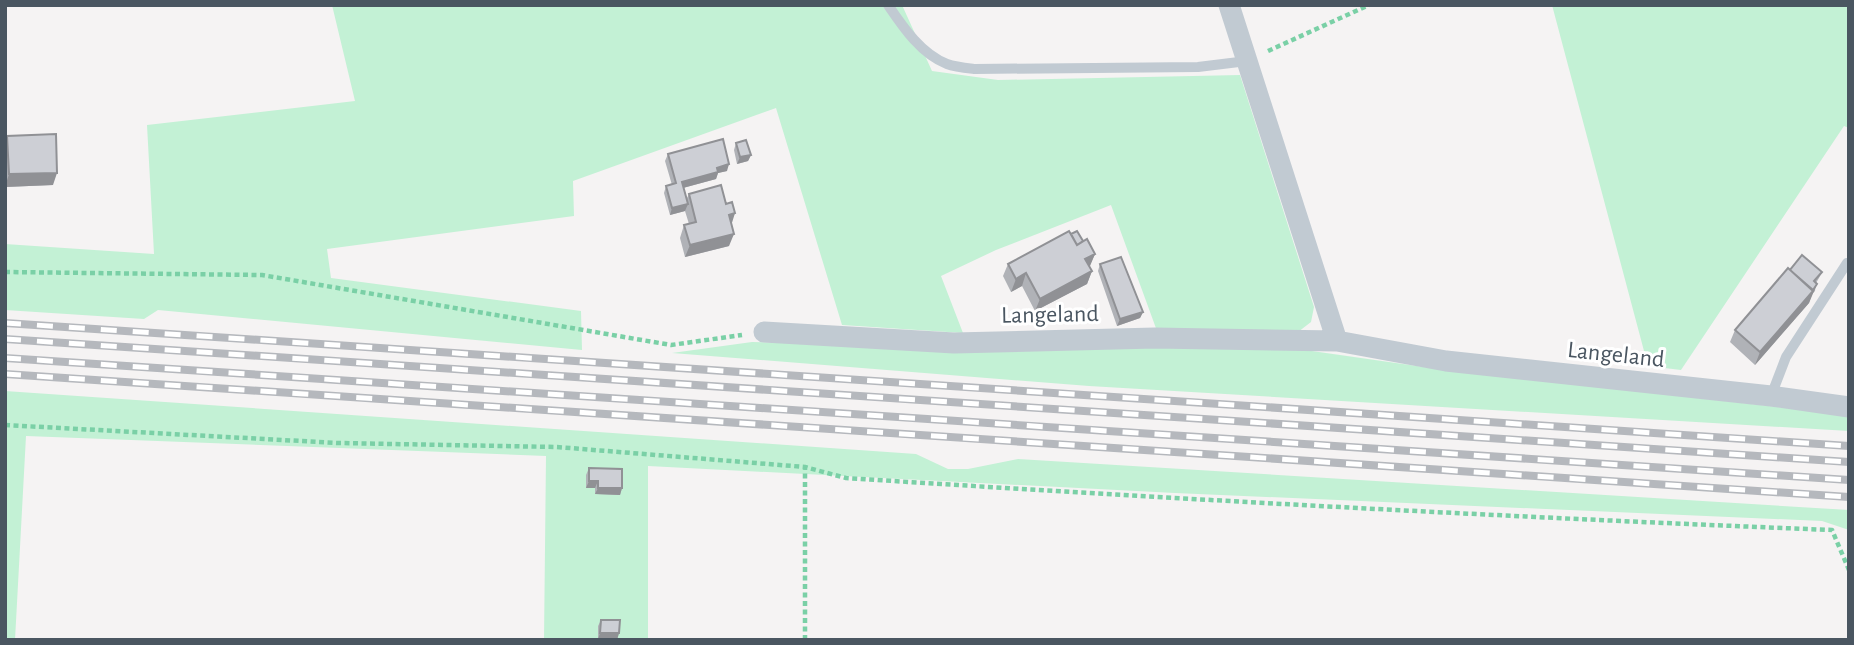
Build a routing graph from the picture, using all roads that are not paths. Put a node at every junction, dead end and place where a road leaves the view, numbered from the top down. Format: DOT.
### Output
graph roads {
  1 [pos="888,5"];
  2 [pos="1229,5"];
  3 [pos="1247,61"];
  4 [pos="1847,263"];
  5 [pos="764,331"];
  6 [pos="1338,341"];
  7 [pos="1771,396"];
  8 [pos="1849,407"];
  1 -- 3 [label="lane"];
  2 -- 3 [label="street"];
  3 -- 6 [label="street"];
  4 -- 7 [label="lane"];
  5 -- 6 [label="street, Langeland"];
  6 -- 7 [label="street, Langeland"];
  7 -- 8 [label="street, Langeland"];
}
